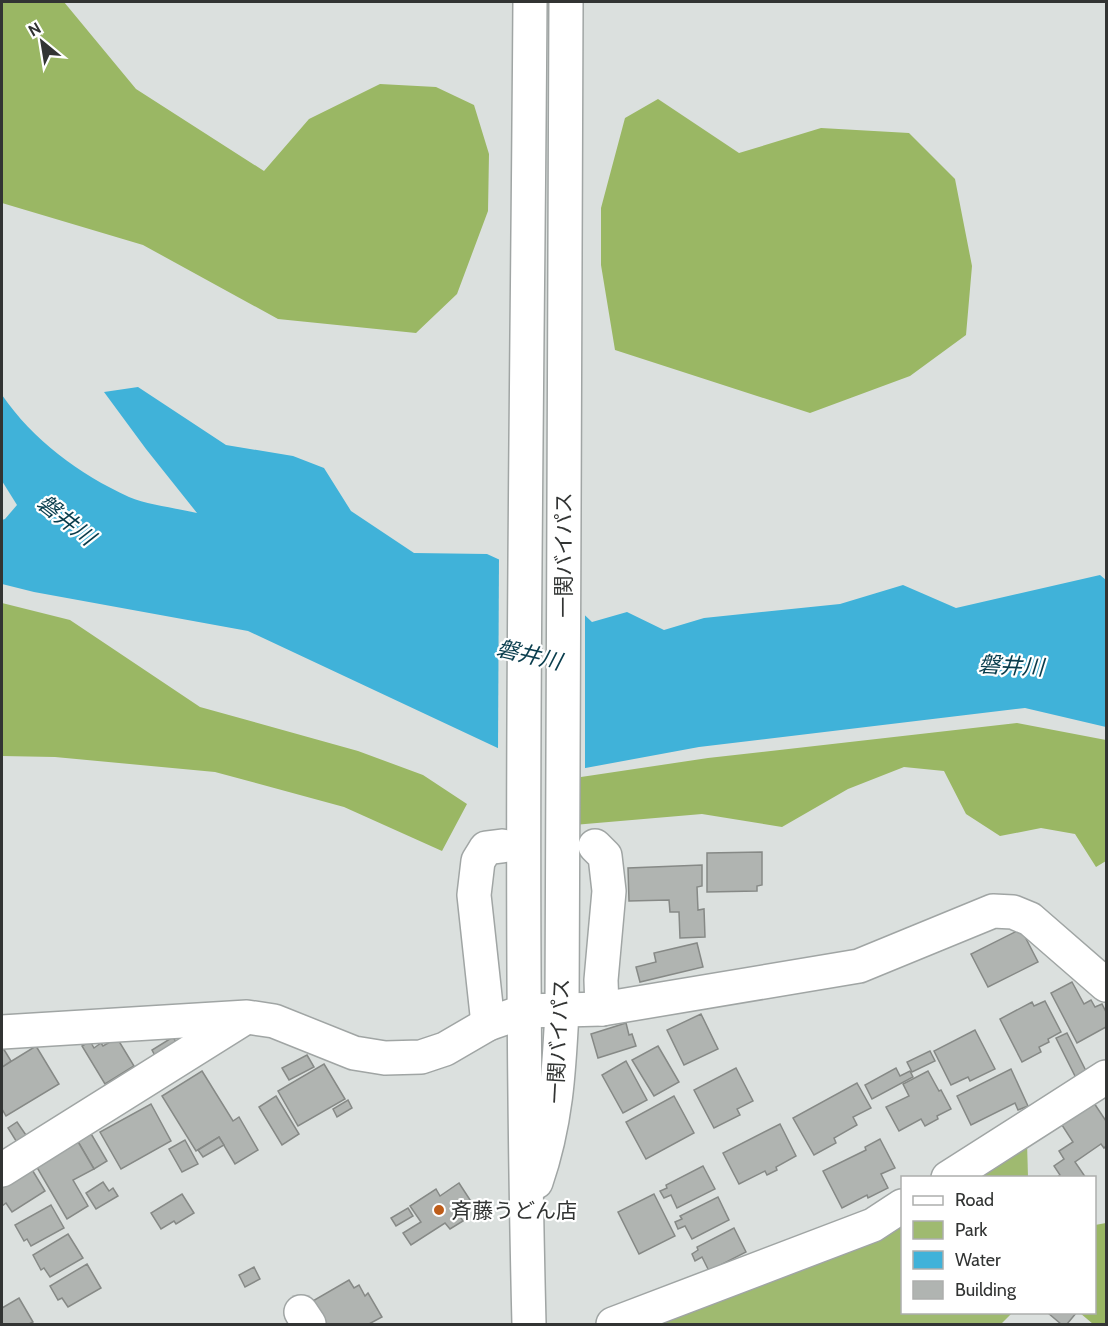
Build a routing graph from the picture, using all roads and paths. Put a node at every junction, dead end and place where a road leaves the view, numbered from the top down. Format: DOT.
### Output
graph roads {
  1 [pos="530,2"];
  2 [pos="566,2"];
  3 [pos="513,837"];
  4 [pos="595,846"];
  5 [pos="1107,985"];
  6 [pos="602,1009"];
  7 [pos="525,1011"];
  8 [pos="562,1011"];
  9 [pos="247,1017"];
  10 [pos="488,1024"];
  11 [pos="2,1032"];
  12 [pos="1107,1077"];
  13 [pos="2,1170"];
  14 [pos="951,1176"];
  15 [pos="901,1207"];
  16 [pos="526,1212"];
  17 [pos="529,1324"];
  18 [pos="613,1324"];
  1 -- 3 [label="main road, 一関バイパス"];
  2 -- 8 [label="main road, 一関バイパス"];
  3 -- 7 [label="main road, 一関バイパス"];
  3 -- 10 [label="main road"];
  4 -- 6 [label="main road"];
  5 -- 6 [label="main road"];
  6 -- 8 [label="main road"];
  7 -- 8 [label="main road"];
  7 -- 10 [label="main road"];
  7 -- 16 [label="main road, 一関バイパス"];
  8 -- 16 [label="main road, 一関バイパス"];
  9 -- 10 [label="main road"];
  9 -- 11 [label="main road"];
  9 -- 13 [label="main road"];
  12 -- 14 [label="main road"];
  15 -- 18 [label="main road"];
  16 -- 17 [label="main road, 一関バイパス"];
}
